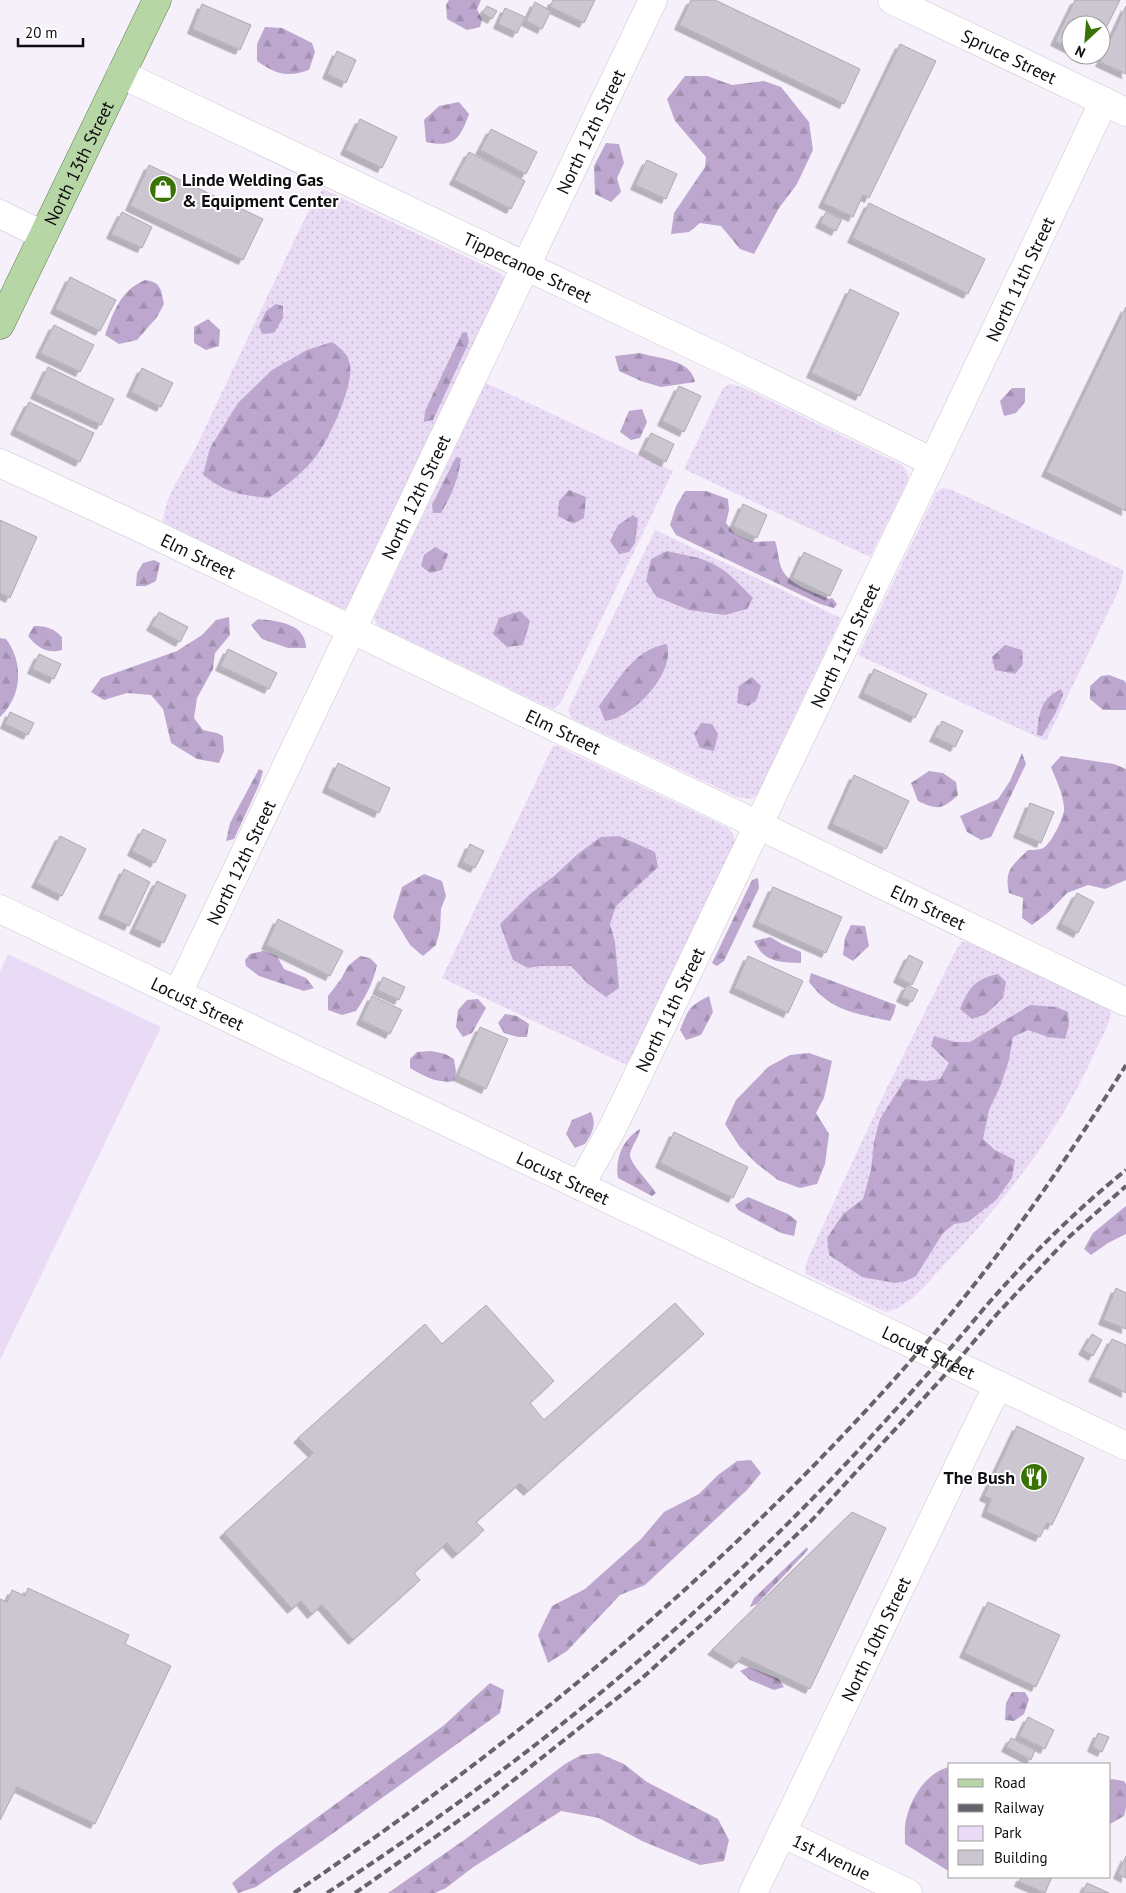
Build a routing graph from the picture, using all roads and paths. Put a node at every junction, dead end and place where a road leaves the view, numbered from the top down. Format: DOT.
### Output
graph roads {
  1 [pos="157,0"];
  2 [pos="653,0"];
  3 [pos="892,0"];
  4 [pos="121,74"];
  5 [pos="1115,106"];
  6 [pos="0,214"];
  7 [pos="43,235"];
  8 [pos="524,266"];
  9 [pos="0,325"];
  10 [pos="933,462"];
  11 [pos="0,463"];
  12 [pos="352,630"];
  13 [pos="758,824"];
  14 [pos="0,909"];
  15 [pos="178,994"];
  16 [pos="1126,1002"];
  17 [pos="580,1186"];
  18 [pos="999,1385"];
  19 [pos="1126,1446"];
  20 [pos="782,1833"];
  21 [pos="753,1893"];
  22 [pos="908,1893"];
  1 -- 4 [label="main road, North 13th Street"];
  2 -- 8 [label="street, North 12th Street"];
  3 -- 5 [label="street, Spruce Street"];
  4 -- 7 [label="main road, North 13th Street"];
  4 -- 8 [label="street, Tippecanoe Street"];
  5 -- 10 [label="street, North 11th Street"];
  6 -- 7 [label="street"];
  7 -- 9 [label="main road, North 13th Street"];
  8 -- 10 [label="street, Tippecanoe Street"];
  8 -- 12 [label="street, North 12th Street"];
  10 -- 13 [label="street, North 11th Street"];
  11 -- 12 [label="street, Elm Street"];
  12 -- 13 [label="street, Elm Street"];
  12 -- 15 [label="street, North 12th Street"];
  13 -- 16 [label="street, Elm Street"];
  13 -- 17 [label="street, North 11th Street"];
  14 -- 15 [label="street, Locust Street"];
  15 -- 17 [label="street, Locust Street"];
  17 -- 18 [label="street, Locust Street"];
  18 -- 19 [label="street, Locust Street"];
  18 -- 20 [label="street, North 10th Street"];
  20 -- 21 [label="street, North 10th Street"];
  20 -- 22 [label="street, 1st Avenue"];
}
